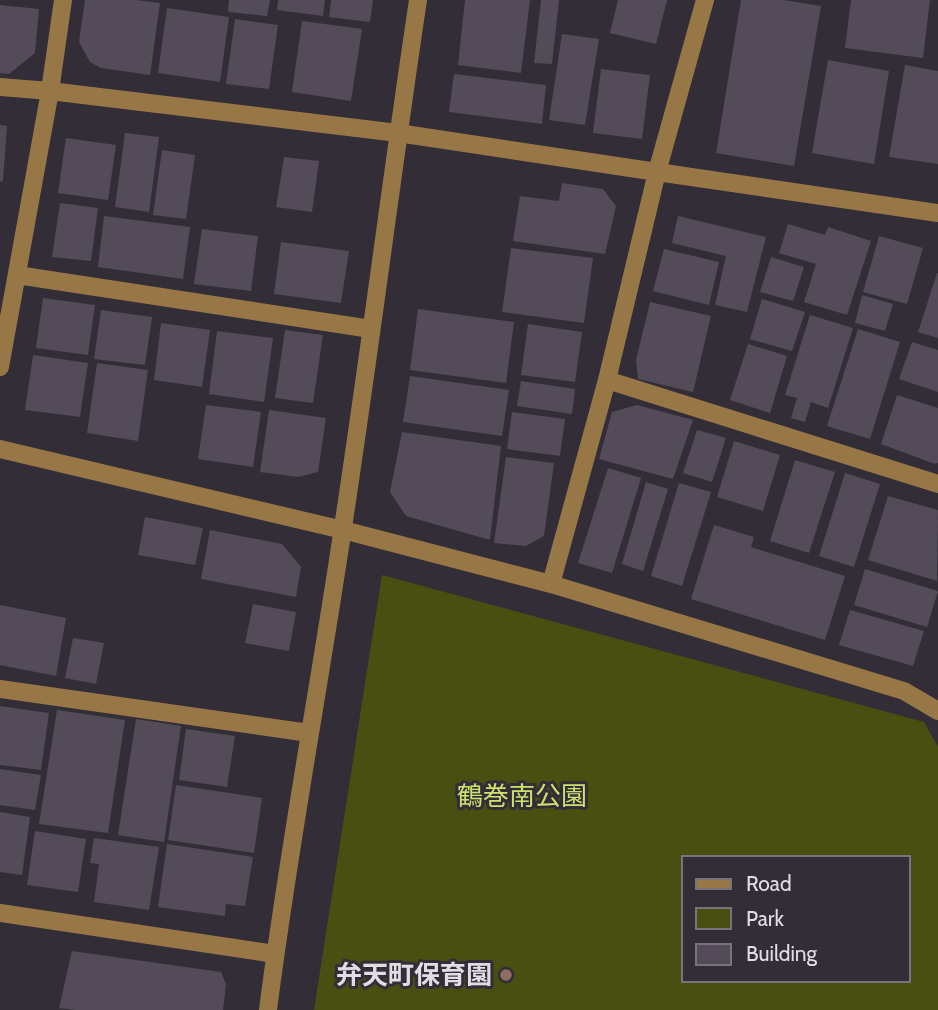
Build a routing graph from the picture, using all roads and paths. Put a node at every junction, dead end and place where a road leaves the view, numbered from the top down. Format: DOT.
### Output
graph roads {
  1 [pos="63,0"];
  2 [pos="418,0"];
  3 [pos="705,0"];
  4 [pos="0,87"];
  5 [pos="50,92"];
  6 [pos="398,133"];
  7 [pos="657,173"];
  8 [pos="938,213"];
  9 [pos="17,275"];
  10 [pos="371,329"];
  11 [pos="0,367"];
  12 [pos="607,380"];
  13 [pos="0,449"];
  14 [pos="938,484"];
  15 [pos="343,530"];
  16 [pos="551,584"];
  17 [pos="0,689"];
  18 [pos="938,711"];
  19 [pos="309,733"];
  20 [pos="0,913"];
  21 [pos="275,954"];
  22 [pos="268,1010"];
  1 -- 5 [label="street"];
  2 -- 6 [label="street"];
  3 -- 7 [label="street"];
  4 -- 5 [label="street"];
  5 -- 6 [label="street"];
  5 -- 9 [label="street"];
  6 -- 7 [label="street"];
  6 -- 10 [label="street"];
  7 -- 8 [label="street"];
  7 -- 12 [label="street"];
  9 -- 10 [label="street"];
  9 -- 11 [label="street"];
  10 -- 15 [label="street"];
  12 -- 14 [label="street"];
  12 -- 16 [label="street"];
  13 -- 15 [label="street"];
  15 -- 16 [label="street"];
  15 -- 19 [label="street"];
  16 -- 18 [label="street"];
  17 -- 19 [label="street"];
  19 -- 21 [label="street"];
  20 -- 21 [label="street"];
  21 -- 22 [label="street"];
}
